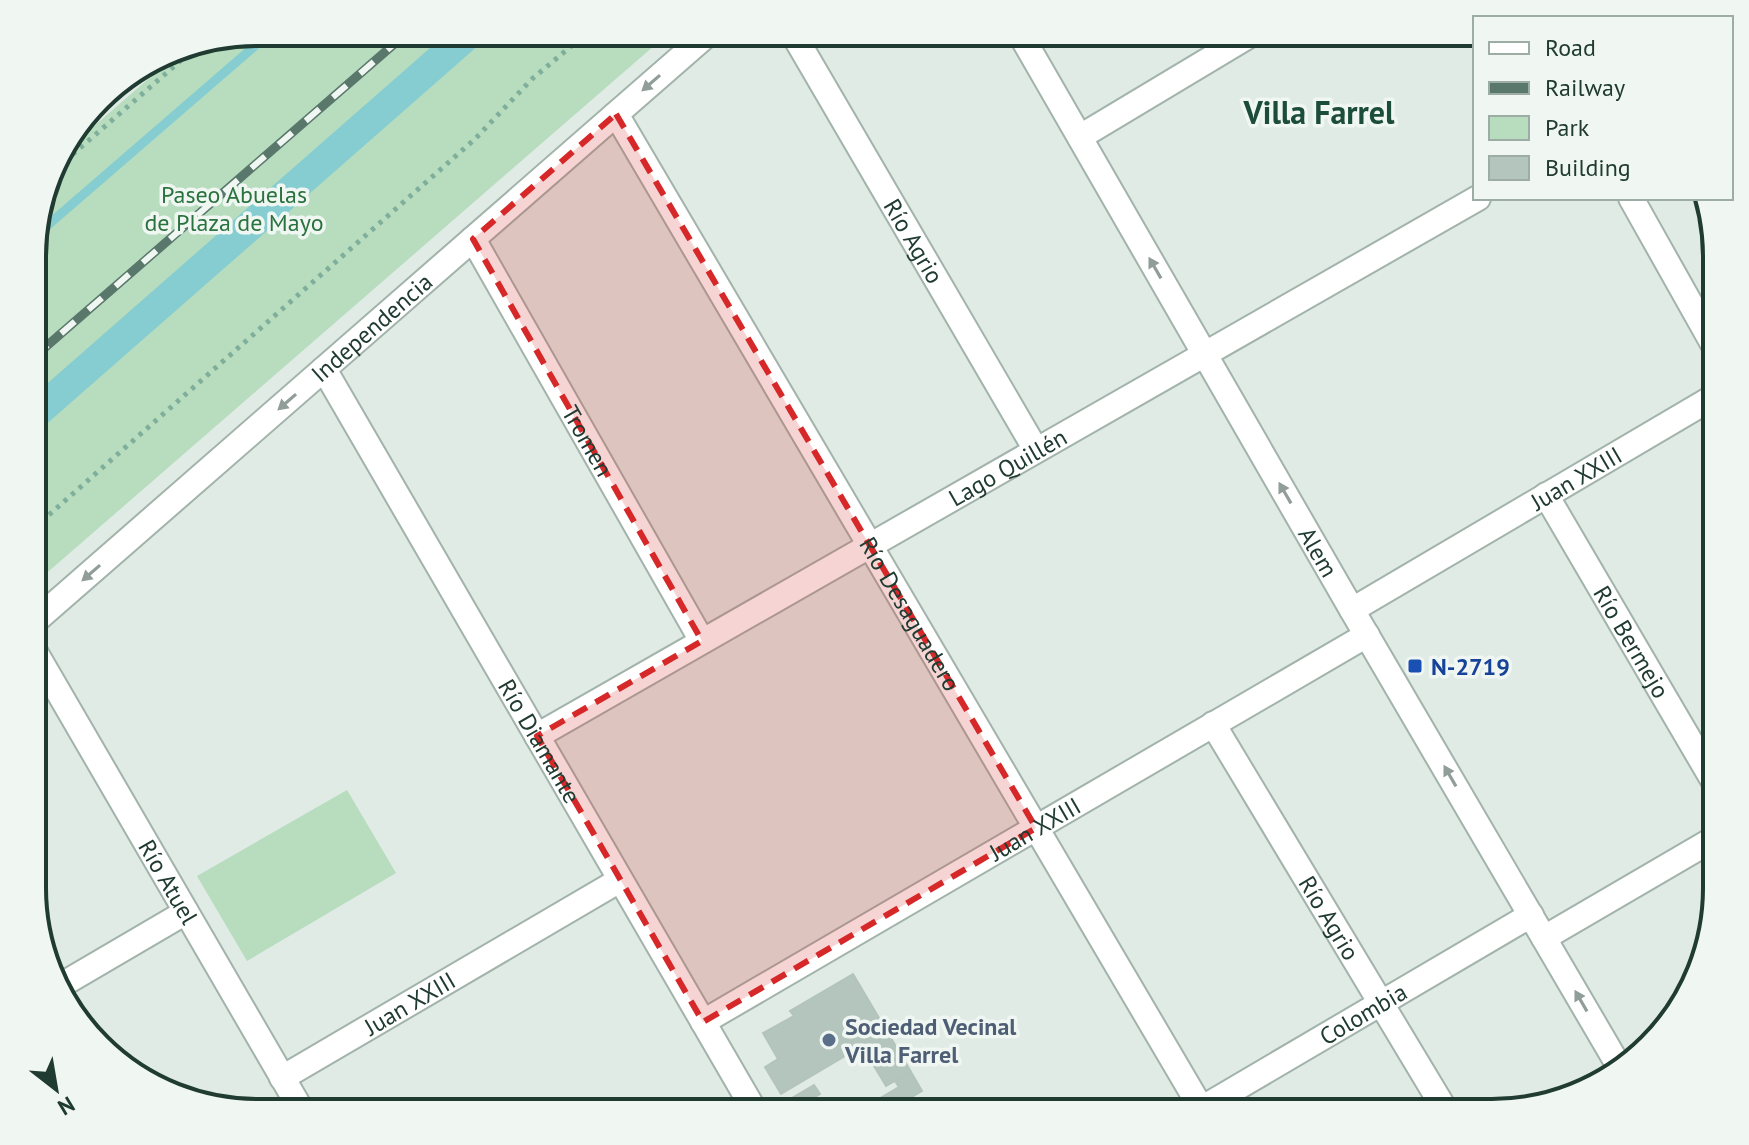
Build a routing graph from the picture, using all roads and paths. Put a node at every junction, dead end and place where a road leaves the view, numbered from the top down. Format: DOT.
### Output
graph roads {
  1 [pos="571,46"];
  2 [pos="694,46"];
  3 [pos="800,46"];
  4 [pos="1027,46"];
  5 [pos="1232,46"];
  6 [pos="182,60"];
  7 [pos="616,114"];
  8 [pos="1080,137"];
  9 [pos="72,155"];
  10 [pos="1474,200"];
  11 [pos="1632,200"];
  12 [pos="473,239"];
  13 [pos="1703,326"];
  14 [pos="1205,354"];
  15 [pos="324,369"];
  16 [pos="1703,403"];
  17 [pos="1036,450"];
  18 [pos="1546,495"];
  19 [pos="46,517"];
  20 [pos="869,546"];
  21 [pos="1352,610"];
  22 [pos="46,612"];
  23 [pos="1367,635"];
  24 [pos="702,641"];
  25 [pos="46,671"];
  26 [pos="1213,724"];
  27 [pos="537,736"];
  28 [pos="1703,763"];
  29 [pos="1036,828"];
  30 [pos="1703,845"];
  31 [pos="620,880"];
  32 [pos="186,912"];
  33 [pos="1531,915"];
  34 [pos="1544,938"];
  35 [pos="68,981"];
  36 [pos="1381,1003"];
  37 [pos="703,1022"];
  38 [pos="1615,1059"];
  39 [pos="282,1078"];
  40 [pos="289,1099"];
  41 [pos="748,1099"];
  42 [pos="1193,1099"];
  43 [pos="1220,1099"];
  44 [pos="1439,1099"];
  1 -- 19 [label="path"];
  2 -- 7 [label="street, Independencia, one-way"];
  3 -- 17 [label="street, Río Agrio"];
  4 -- 8 [label="street, Alem"];
  5 -- 8 [label="street"];
  6 -- 9 [label="path"];
  7 -- 12 [label="street, Independencia"];
  7 -- 20 [label="street, Río Desaguadero"];
  14 -- 8 [label="street, Alem, one-way"];
  10 -- 14 [label="street, Lago Quillén"];
  11 -- 13 [label="street"];
  12 -- 15 [label="street, Independencia"];
  12 -- 24 [label="street, Tromen"];
  14 -- 17 [label="street, Lago Quillén"];
  21 -- 14 [label="street, Alem, one-way"];
  15 -- 22 [label="street, Independencia, one-way"];
  15 -- 27 [label="street, Río Diamante"];
  16 -- 18 [label="street, Juan XXIII"];
  17 -- 20 [label="street, Lago Quillén"];
  18 -- 21 [label="street, Juan XXIII"];
  18 -- 28 [label="street, Río Bermejo"];
  20 -- 24 [label="street, Lago Quillén"];
  20 -- 29 [label="street, Río Desaguadero"];
  21 -- 23 [label="street, Alem"];
  23 -- 26 [label="street, Juan XXIII"];
  33 -- 23 [label="street, Alem, one-way"];
  24 -- 27 [label="street, Lago Quillén"];
  25 -- 32 [label="street, Río Atuel"];
  26 -- 29 [label="street, Juan XXIII"];
  26 -- 36 [label="street, Río Agrio"];
  27 -- 31 [label="street, Río Diamante"];
  29 -- 37 [label="street, Juan XXIII"];
  29 -- 42 [label="street, Río Desaguadero"];
  30 -- 34 [label="street"];
  31 -- 37 [label="street, Río Diamante"];
  31 -- 39 [label="street, Juan XXIII"];
  32 -- 35 [label="street"];
  32 -- 39 [label="street, Río Atuel"];
  33 -- 34 [label="street, Alem"];
  33 -- 36 [label="street, Colombia"];
  38 -- 34 [label="street, Alem, one-way"];
  36 -- 43 [label="street, Colombia"];
  36 -- 44 [label="street, Río Agrio"];
  37 -- 41 [label="street, Río Diamante"];
  39 -- 40 [label="street, Río Atuel"];
}
